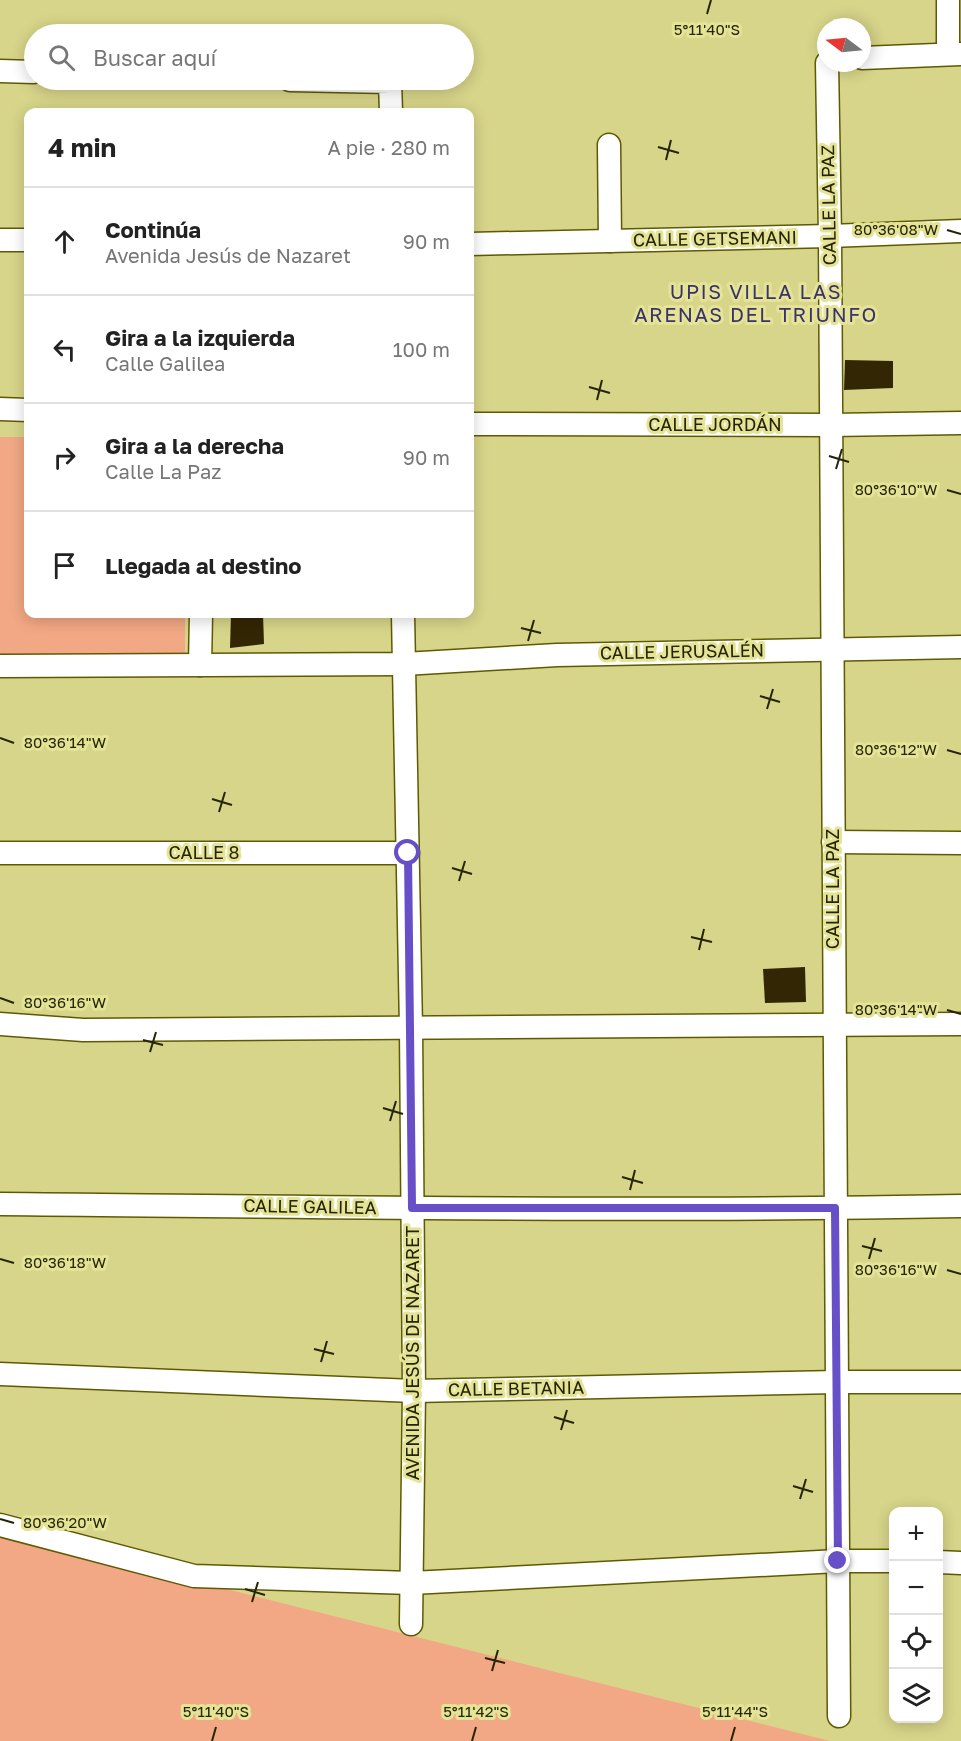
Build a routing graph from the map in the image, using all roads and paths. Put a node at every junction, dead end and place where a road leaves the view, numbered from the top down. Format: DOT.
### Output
graph roads {
  1 [pos="948,0"];
  2 [pos="954,54"];
  3 [pos="871,58"];
  4 [pos="0,71"];
  5 [pos="24,72"];
  6 [pos="827,72"];
  7 [pos="390,90"];
  8 [pos="391,108"];
  9 [pos="609,145"];
  10 [pos="961,231"];
  11 [pos="830,236"];
  12 [pos="0,240"];
  13 [pos="24,240"];
  14 [pos="610,241"];
  15 [pos="474,244"];
  16 [pos="0,409"];
  17 [pos="24,410"];
  18 [pos="961,423"];
  19 [pos="474,424"];
  20 [pos="830,426"];
  21 [pos="201,618"];
  22 [pos="403,618"];
  23 [pos="961,647"];
  24 [pos="832,648"];
  25 [pos="404,664"];
  26 [pos="200,665"];
  27 [pos="0,666"];
  28 [pos="833,842"];
  29 [pos="961,843"];
  30 [pos="0,852"];
  31 [pos="408,853"];
  32 [pos="0,1024"];
  33 [pos="961,1024"];
  34 [pos="834,1026"];
  35 [pos="411,1028"];
  36 [pos="0,1204"];
  37 [pos="961,1206"];
  38 [pos="412,1208"];
  39 [pos="835,1208"];
  40 [pos="0,1374"];
  41 [pos="837,1382"];
  42 [pos="961,1382"];
  43 [pos="414,1391"];
  44 [pos="0,1525"];
  45 [pos="838,1561"];
  46 [pos="889,1562"];
  47 [pos="943,1562"];
  48 [pos="961,1563"];
  49 [pos="411,1583"];
  50 [pos="411,1624"];
  51 [pos="839,1716"];
  1 -- 2 [label="street"];
  2 -- 3 [label="street"];
  4 -- 5 [label="street"];
  6 -- 11 [label="street, CALLE LA PAZ"];
  7 -- 8 [label="street"];
  9 -- 14 [label="street"];
  10 -- 11 [label="street, CALLE GETSEMANI"];
  11 -- 14 [label="street, CALLE GETSEMANI"];
  11 -- 20 [label="street, CALLE LA PAZ"];
  12 -- 13 [label="street"];
  14 -- 15 [label="street, CALLE GETSEMANI"];
  16 -- 17 [label="street"];
  18 -- 20 [label="street, CALLE JORDÁN"];
  19 -- 20 [label="street, CALLE JORDÁN"];
  20 -- 24 [label="street, CALLE LA PAZ"];
  21 -- 26 [label="street"];
  22 -- 25 [label="street, AVENIDA JESÚS DE NAZARET"];
  23 -- 24 [label="street, CALLE JERUSALÉN"];
  24 -- 25 [label="street, CALLE JERUSALÉN"];
  24 -- 28 [label="street, CALLE LA PAZ"];
  25 -- 26 [label="street, CALLE JERUSALÉN"];
  25 -- 31 [label="street, AVENIDA JESÚS DE NAZARET"];
  26 -- 27 [label="street, CALLE JERUSALÉN"];
  28 -- 29 [label="street"];
  28 -- 34 [label="street, CALLE LA PAZ"];
  30 -- 31 [label="street, CALLE 8"];
  31 -- 35 [label="street, AVENIDA JESÚS DE NAZARET"];
  32 -- 35 [label="street"];
  33 -- 34 [label="street"];
  34 -- 35 [label="street"];
  34 -- 39 [label="street, CALLE LA PAZ"];
  35 -- 38 [label="street, AVENIDA JESÚS DE NAZARET"];
  36 -- 38 [label="street, CALLE GALILEA"];
  37 -- 39 [label="street, CALLE GALILEA"];
  38 -- 39 [label="street, CALLE GALILEA"];
  38 -- 43 [label="street, AVENIDA JESÚS DE NAZARET"];
  39 -- 41 [label="street, CALLE LA PAZ"];
  40 -- 43 [label="street, CALLE BETANIA"];
  41 -- 42 [label="street, CALLE BETANIA"];
  41 -- 43 [label="street, CALLE BETANIA"];
  41 -- 45 [label="street, CALLE LA PAZ"];
  43 -- 49 [label="street, AVENIDA JESÚS DE NAZARET"];
  44 -- 49 [label="street"];
  45 -- 46 [label="street"];
  45 -- 49 [label="street"];
  45 -- 51 [label="street, CALLE LA PAZ"];
  47 -- 48 [label="street"];
  49 -- 50 [label="street, AVENIDA JESÚS DE NAZARET"];
}
